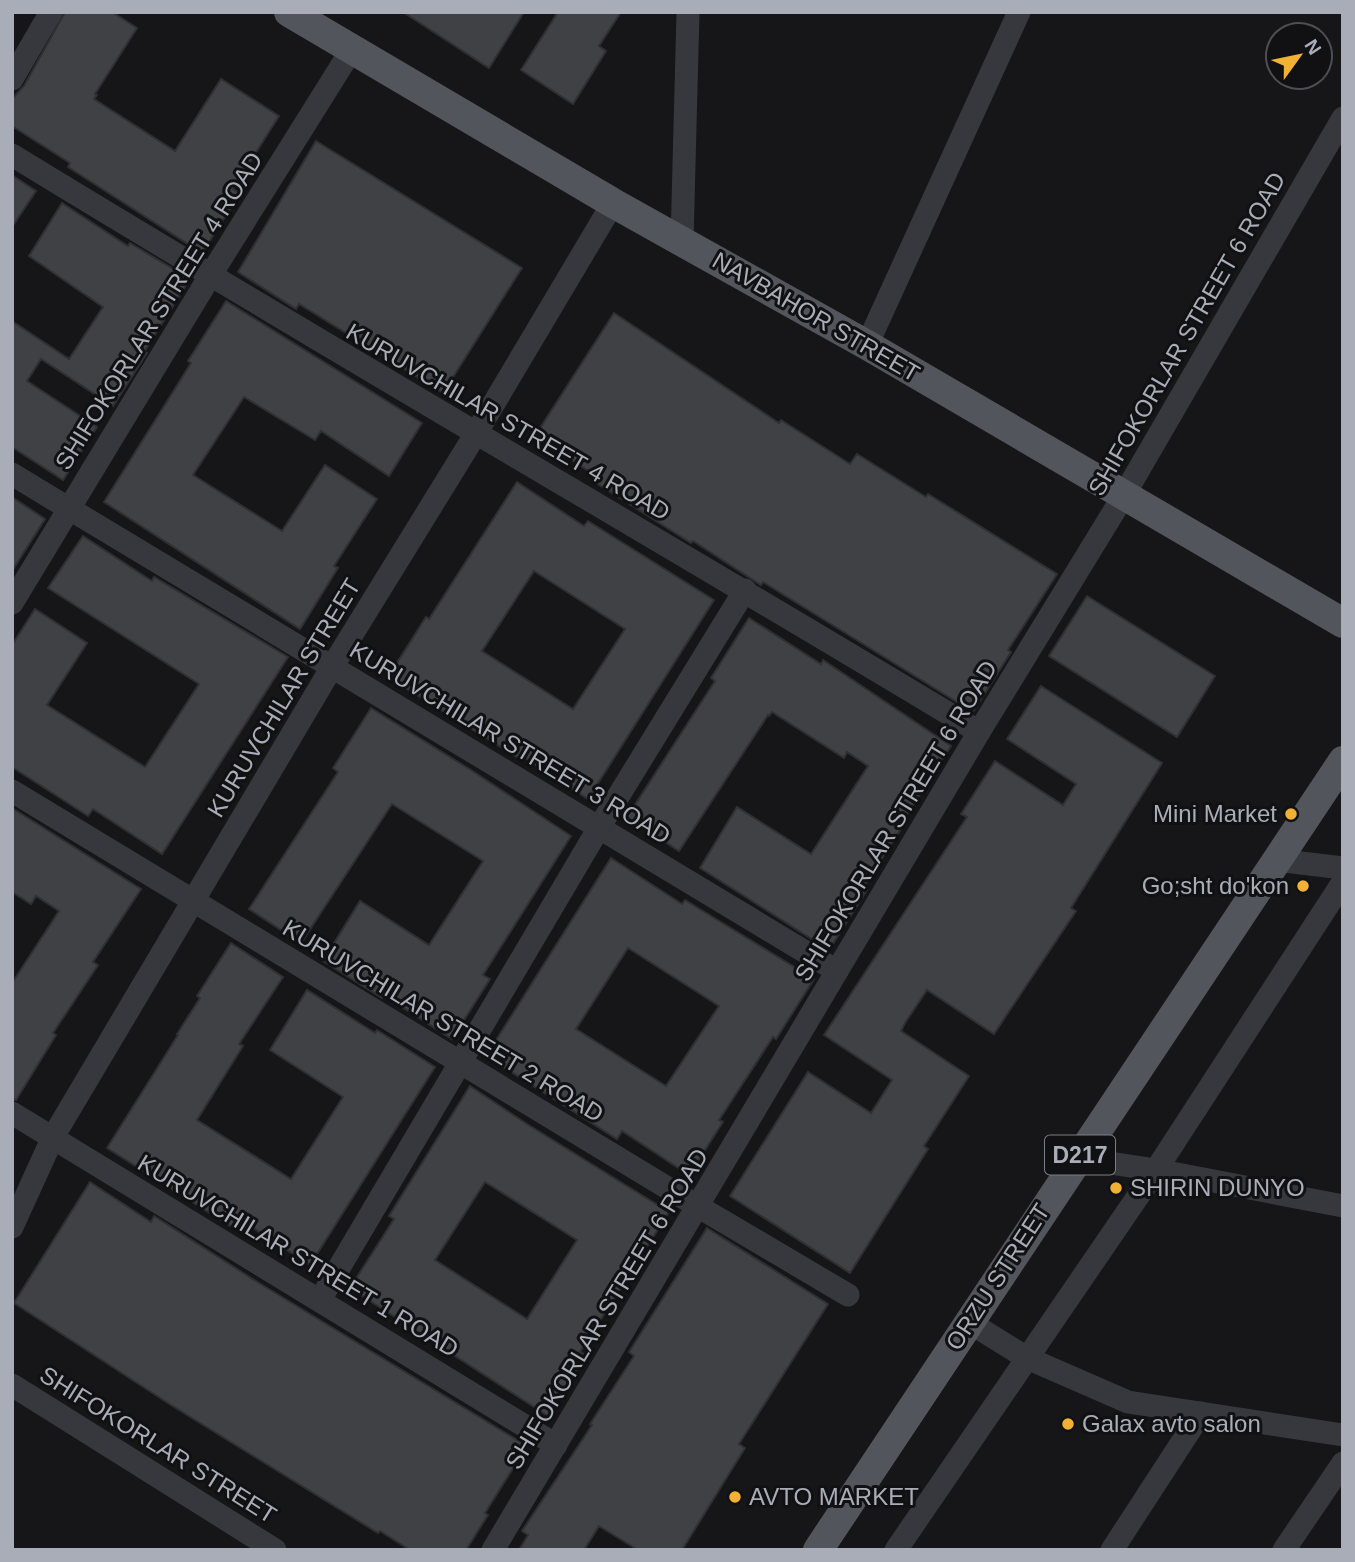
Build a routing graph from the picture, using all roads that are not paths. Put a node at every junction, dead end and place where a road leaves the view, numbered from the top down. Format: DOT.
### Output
graph roads {
  1 [pos="51,12"];
  2 [pos="289,12"];
  3 [pos="688,12"];
  4 [pos="1019,12"];
  5 [pos="352,49"];
  6 [pos="12,79"];
  7 [pos="1343,118"];
  8 [pos="12,155"];
  9 [pos="613,203"];
  10 [pos="682,241"];
  11 [pos="210,276"];
  12 [pos="867,345"];
  13 [pos="475,435"];
  14 [pos="12,474"];
  15 [pos="1124,495"];
  16 [pos="69,509"];
  17 [pos="745,590"];
  18 [pos="12,603"];
  19 [pos="1343,623"];
  20 [pos="332,667"];
  21 [pos="979,732"];
  22 [pos="1343,761"];
  23 [pos="12,790"];
  24 [pos="600,826"];
  25 [pos="1276,860"];
  26 [pos="1343,868"];
  27 [pos="1343,882"];
  28 [pos="194,900"];
  29 [pos="837,971"];
  30 [pos="460,1062"];
  31 [pos="12,1113"];
  32 [pos="53,1137"];
  33 [pos="1077,1158"];
  34 [pos="1156,1170"];
  35 [pos="1343,1206"];
  36 [pos="699,1207"];
  37 [pos="12,1227"];
  38 [pos="848,1295"];
  39 [pos="320,1300"];
  40 [pos="969,1321"];
  41 [pos="1027,1358"];
  42 [pos="12,1385"];
  43 [pos="1201,1413"];
  44 [pos="1343,1435"];
  45 [pos="556,1445"];
  46 [pos="1343,1463"];
  47 [pos="275,1550"];
  48 [pos="493,1550"];
  49 [pos="818,1550"];
  50 [pos="896,1550"];
  51 [pos="1112,1550"];
  52 [pos="1284,1550"];
  1 -- 6 [label="street"];
  2 -- 5 [label="main road, NAVBAHOR STREET"];
  3 -- 10 [label="street"];
  4 -- 12 [label="street"];
  5 -- 9 [label="main road, NAVBAHOR STREET"];
  5 -- 11 [label="street, SHIFOKORLAR STREET 4 ROAD"];
  7 -- 15 [label="street, SHIFOKORLAR STREET 6 ROAD"];
  8 -- 11 [label="street, KURUVCHILAR STREET 4 ROAD"];
  9 -- 10 [label="main road, NAVBAHOR STREET"];
  9 -- 13 [label="street, KURUVCHILAR STREET"];
  10 -- 12 [label="main road, NAVBAHOR STREET"];
  11 -- 13 [label="street, KURUVCHILAR STREET 4 ROAD"];
  11 -- 16 [label="street, SHIFOKORLAR STREET 4 ROAD"];
  12 -- 15 [label="main road, NAVBAHOR STREET"];
  13 -- 17 [label="street, KURUVCHILAR STREET 4 ROAD"];
  13 -- 20 [label="street, KURUVCHILAR STREET"];
  14 -- 16 [label="street, KURUVCHILAR STREET 3 ROAD"];
  15 -- 19 [label="main road, NAVBAHOR STREET"];
  15 -- 21 [label="street, SHIFOKORLAR STREET 6 ROAD"];
  16 -- 18 [label="street, SHIFOKORLAR STREET 4 ROAD"];
  16 -- 20 [label="street, KURUVCHILAR STREET 3 ROAD"];
  17 -- 21 [label="street, KURUVCHILAR STREET 4 ROAD"];
  17 -- 24 [label="street"];
  20 -- 24 [label="street, KURUVCHILAR STREET 3 ROAD"];
  20 -- 28 [label="street, KURUVCHILAR STREET"];
  21 -- 29 [label="street, SHIFOKORLAR STREET 6 ROAD"];
  22 -- 25 [label="main road, ORZU STREET / D217"];
  23 -- 28 [label="street, KURUVCHILAR STREET 2 ROAD"];
  24 -- 29 [label="street, KURUVCHILAR STREET 3 ROAD"];
  24 -- 30 [label="street"];
  25 -- 26 [label="street"];
  25 -- 33 [label="main road, ORZU STREET / D217"];
  27 -- 34 [label="street"];
  28 -- 30 [label="street, KURUVCHILAR STREET 2 ROAD"];
  28 -- 32 [label="street, KURUVCHILAR STREET"];
  29 -- 36 [label="street, SHIFOKORLAR STREET 6 ROAD"];
  30 -- 36 [label="street, KURUVCHILAR STREET 2 ROAD"];
  30 -- 39 [label="street"];
  31 -- 32 [label="street, KURUVCHILAR STREET 1 ROAD"];
  32 -- 37 [label="street, KURUVCHILAR STREET"];
  32 -- 39 [label="street, KURUVCHILAR STREET 1 ROAD"];
  33 -- 34 [label="street"];
  33 -- 40 [label="main road, ORZU STREET / D217"];
  34 -- 35 [label="street"];
  34 -- 41 [label="street"];
  36 -- 38 [label="street, KURUVCHILAR STREET 2 ROAD"];
  36 -- 45 [label="street, SHIFOKORLAR STREET 6 ROAD"];
  39 -- 45 [label="street, KURUVCHILAR STREET 1 ROAD"];
  40 -- 41 [label="street"];
  40 -- 49 [label="main road, ORZU STREET / D217"];
  41 -- 43 [label="street"];
  41 -- 50 [label="street"];
  42 -- 47 [label="street, SHIFOKORLAR STREET"];
  43 -- 44 [label="street"];
  43 -- 51 [label="street"];
  45 -- 48 [label="street, SHIFOKORLAR STREET 6 ROAD"];
  46 -- 52 [label="street"];
}
